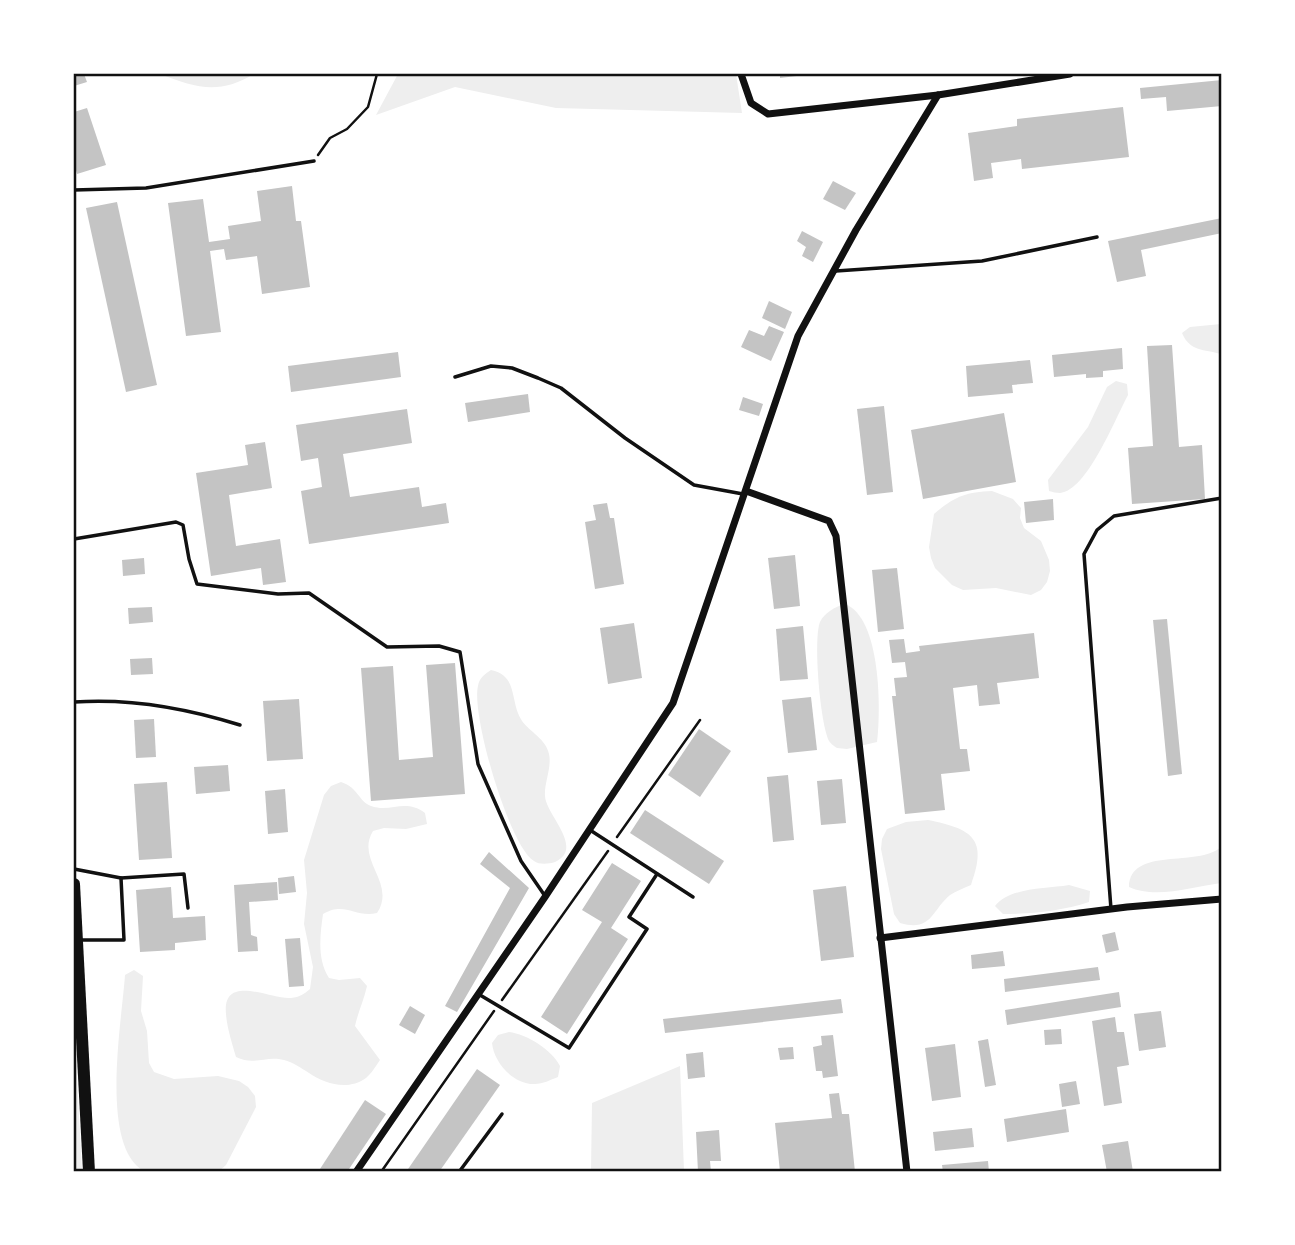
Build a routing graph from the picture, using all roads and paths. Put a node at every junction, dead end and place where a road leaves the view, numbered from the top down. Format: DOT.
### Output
graph roads {
  1 [pos="377,74"];
  2 [pos="741,74"];
  3 [pos="1070,74"];
  4 [pos="938,95"];
  5 [pos="314,161"];
  6 [pos="74,190"];
  7 [pos="1097,237"];
  8 [pos="834,271"];
  9 [pos="455,377"];
  10 [pos="745,493"];
  11 [pos="1222,498"];
  12 [pos="74,539"];
  13 [pos="74,702"];
  14 [pos="700,720"];
  15 [pos="240,725"];
  16 [pos="590,830"];
  17 [pos="612,844"];
  18 [pos="74,869"];
  19 [pos="657,874"];
  20 [pos="121,878"];
  21 [pos="74,884"];
  22 [pos="545,897"];
  23 [pos="693,897"];
  24 [pos="1222,899"];
  25 [pos="188,908"];
  26 [pos="1111,909"];
  27 [pos="880,938"];
  28 [pos="78,940"];
  29 [pos="479,994"];
  30 [pos="498,1006"];
  31 [pos="77,1027"];
  32 [pos="502,1114"];
  33 [pos="89,1171"];
  34 [pos="356,1171"];
  35 [pos="381,1171"];
  36 [pos="459,1171"];
  37 [pos="907,1171"];
  1 -- 5 [label="path"];
  2 -- 4 [label="street"];
  3 -- 4 [label="street"];
  4 -- 8 [label="street"];
  5 -- 6 [label="lane"];
  7 -- 8 [label="lane"];
  8 -- 10 [label="street"];
  9 -- 10 [label="lane"];
  10 -- 16 [label="street"];
  10 -- 27 [label="street"];
  11 -- 26 [label="lane"];
  12 -- 22 [label="lane"];
  13 -- 15 [label="lane"];
  14 -- 17 [label="path"];
  16 -- 17 [label="lane"];
  16 -- 22 [label="street"];
  17 -- 19 [label="lane"];
  17 -- 30 [label="path"];
  18 -- 20 [label="lane"];
  19 -- 23 [label="lane"];
  19 -- 30 [label="lane"];
  20 -- 25 [label="lane"];
  20 -- 28 [label="lane"];
  21 -- 28 [label="highway"];
  22 -- 29 [label="street"];
  24 -- 26 [label="street"];
  26 -- 27 [label="street"];
  27 -- 37 [label="street"];
  28 -- 31 [label="highway"];
  29 -- 30 [label="lane"];
  29 -- 34 [label="street"];
  30 -- 35 [label="path"];
  31 -- 33 [label="highway"];
  32 -- 36 [label="lane"];
}
